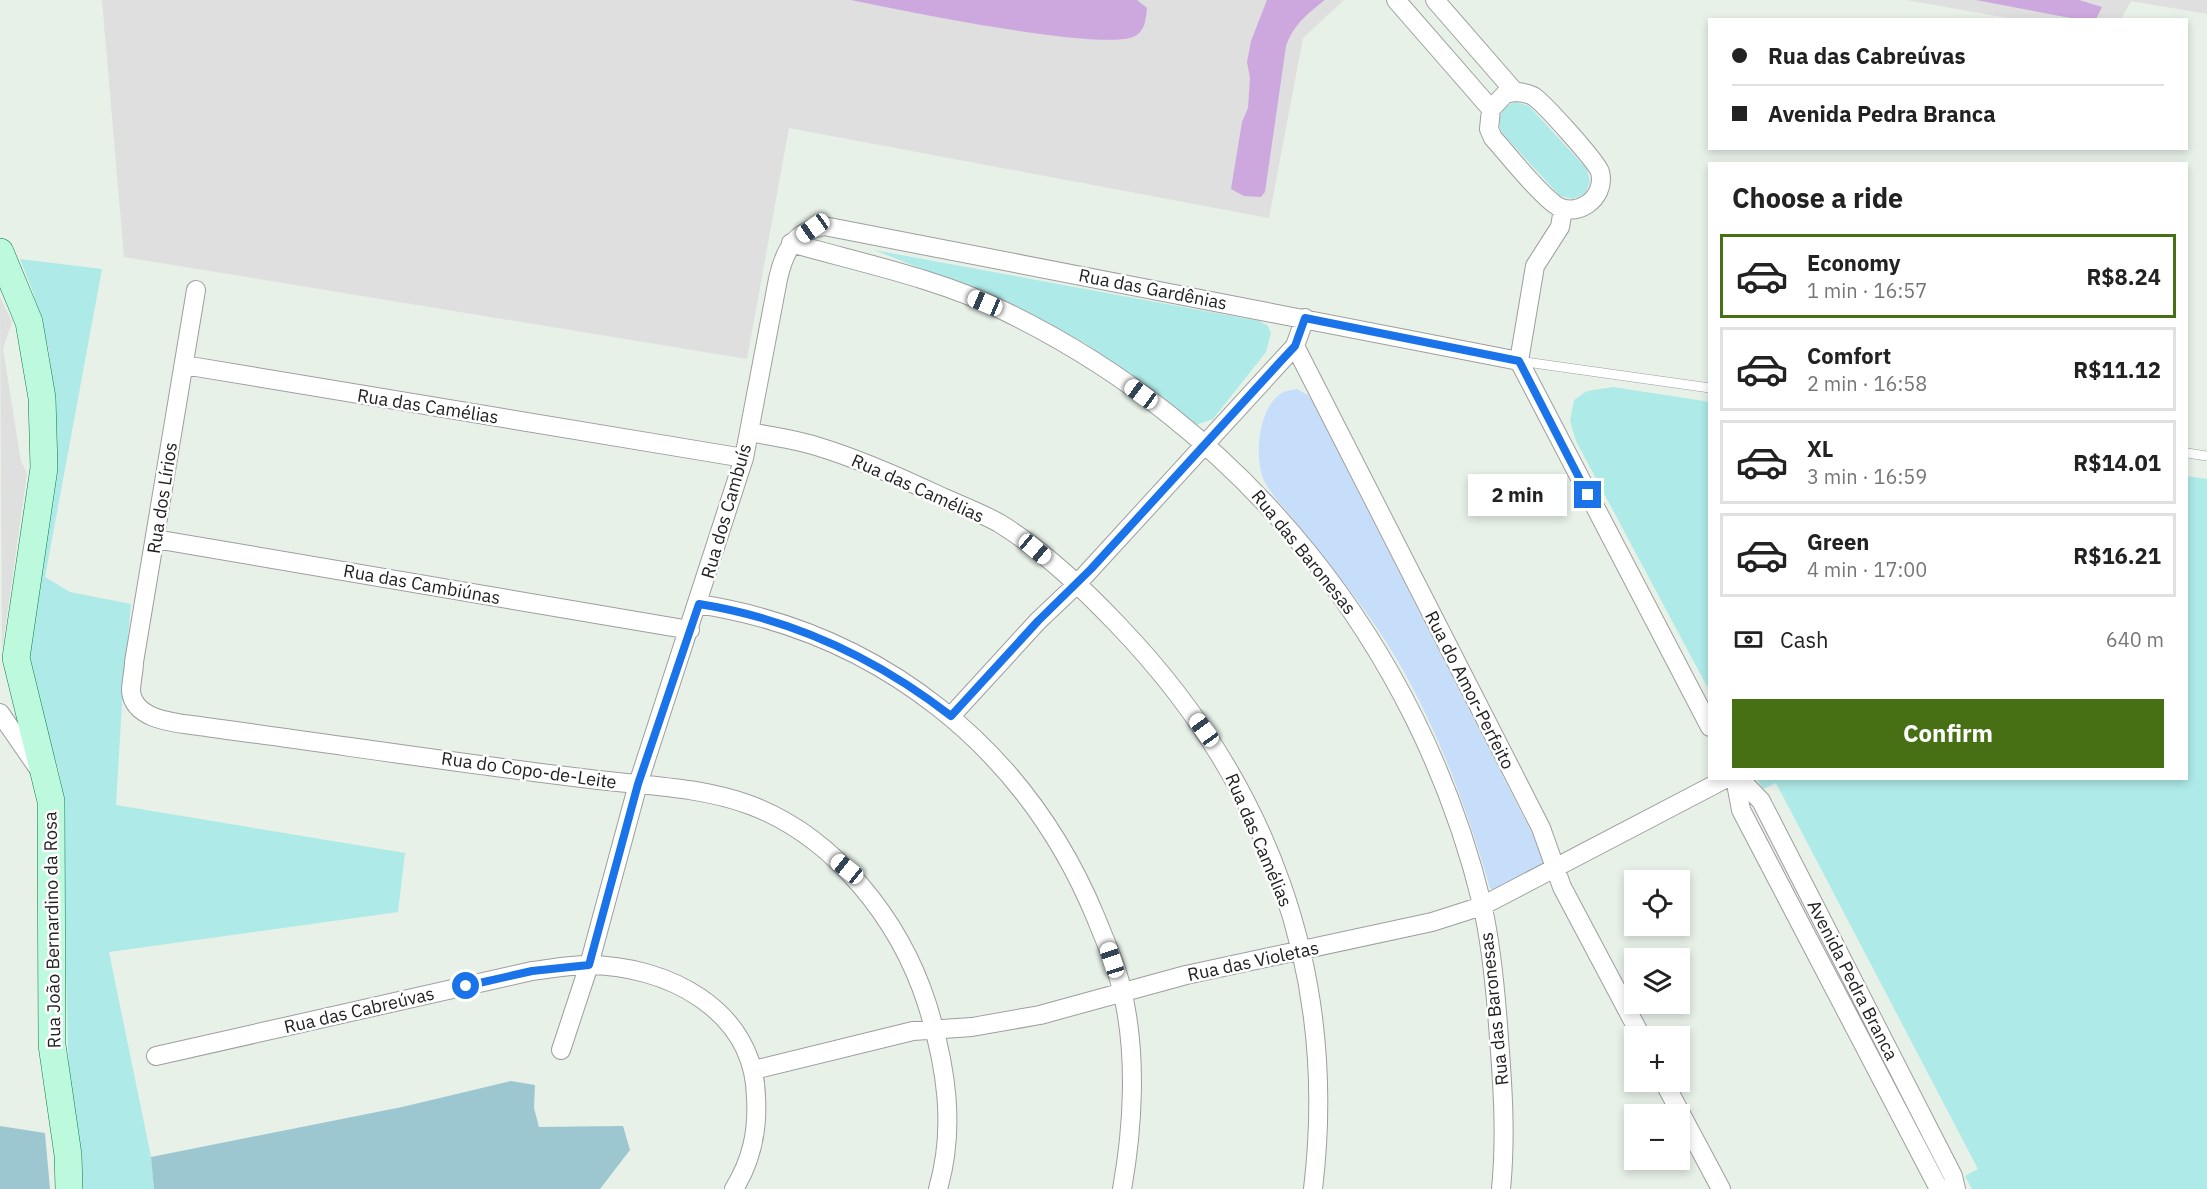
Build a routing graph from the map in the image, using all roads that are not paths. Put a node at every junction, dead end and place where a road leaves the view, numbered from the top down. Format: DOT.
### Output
graph roads {
  1 [pos="1396,0"];
  2 [pos="1435,0"];
  3 [pos="1515,92"];
  4 [pos="1491,109"];
  5 [pos="1563,209"];
  6 [pos="790,243"];
  7 [pos="0,252"];
  8 [pos="195,290"];
  9 [pos="1305,318"];
  10 [pos="1295,346"];
  11 [pos="1519,361"];
  12 [pos="184,365"];
  13 [pos="1708,388"];
  14 [pos="749,432"];
  15 [pos="1206,445"];
  16 [pos="2188,453"];
  17 [pos="2207,456"];
  18 [pos="744,458"];
  19 [pos="155,539"];
  20 [pos="1077,584"];
  21 [pos="699,604"];
  22 [pos="690,630"];
  23 [pos="9,671"];
  24 [pos="136,706"];
  25 [pos="0,713"];
  26 [pos="951,716"];
  27 [pos="1708,724"];
  28 [pos="44,777"];
  29 [pos="1723,780"];
  30 [pos="1737,780"];
  31 [pos="1739,780"];
  32 [pos="638,784"];
  33 [pos="1555,869"];
  34 [pos="1482,906"];
  35 [pos="1301,950"];
  36 [pos="589,965"];
  37 [pos="1123,994"];
  38 [pos="1636,1026"];
  39 [pos="935,1029"];
  40 [pos="561,1050"];
  41 [pos="156,1056"];
  42 [pos="754,1070"];
  43 [pos="1669,1092"];
  44 [pos="1503,1186"];
  45 [pos="69,1189"];
  46 [pos="734,1189"];
  47 [pos="938,1189"];
  48 [pos="1122,1189"];
  49 [pos="1313,1189"];
  50 [pos="1720,1189"];
  51 [pos="1939,1189"];
  52 [pos="1956,1189"];
  1 -- 4 [label="street"];
  2 -- 3 [label="street"];
  3 -- 4 [label="street"];
  3 -- 5 [label="street"];
  4 -- 5 [label="street"];
  5 -- 11 [label="street"];
  6 -- 9 [label="street, Rua das Gardênias"];
  6 -- 14 [label="street, Rua dos Cambuís"];
  6 -- 15 [label="street, Rua das Baronesas"];
  7 -- 23 [label="street, Rua João Bernardino da Rosa"];
  8 -- 12 [label="street, Rua dos Lírios"];
  9 -- 10 [label="street"];
  9 -- 11 [label="street, Rua das Gardênias"];
  10 -- 15 [label="street"];
  10 -- 33 [label="street, Rua do Amor-Perfeito"];
  11 -- 13 [label="lane"];
  11 -- 27 [label="street"];
  12 -- 18 [label="street, Rua das Camélias"];
  12 -- 19 [label="street, Rua dos Lírios"];
  14 -- 18 [label="street, Rua dos Cambuís"];
  14 -- 20 [label="street, Rua das Camélias"];
  15 -- 20 [label="street"];
  15 -- 34 [label="street, Rua das Baronesas"];
  16 -- 17 [label="lane"];
  18 -- 21 [label="street, Rua dos Cambuís"];
  19 -- 22 [label="street, Rua das Cambiúnas"];
  19 -- 24 [label="street, Rua dos Lírios"];
  20 -- 26 [label="street"];
  20 -- 35 [label="street, Rua das Camélias"];
  21 -- 22 [label="street, Rua dos Cambuís"];
  21 -- 26 [label="street"];
  22 -- 32 [label="street, Rua dos Cambuís"];
  23 -- 28 [label="street, Rua João Bernardino da Rosa"];
  24 -- 32 [label="street, Rua do Copo-de-Leite"];
  25 -- 28 [label="street"];
  26 -- 37 [label="street"];
  28 -- 45 [label="street, Rua João Bernardino da Rosa"];
  29 -- 33 [label="street, Rua das Violetas"];
  30 -- 51 [label="street, Avenida Pedra Branca"];
  31 -- 52 [label="street, Avenida Pedra Branca"];
  32 -- 36 [label="street, Rua dos Cambuís"];
  32 -- 39 [label="street, Rua do Copo-de-Leite"];
  33 -- 34 [label="street, Rua das Violetas"];
  33 -- 38 [label="street, Rua do Amor-Perfeito"];
  34 -- 35 [label="street, Rua das Violetas"];
  34 -- 44 [label="street, Rua das Baronesas"];
  35 -- 37 [label="street, Rua das Violetas"];
  35 -- 49 [label="street, Rua das Camélias"];
  36 -- 40 [label="street, Rua dos Cambuís"];
  36 -- 41 [label="street, Rua das Cabreúvas"];
  36 -- 42 [label="street, Rua das Cabreúvas"];
  37 -- 39 [label="street, Rua das Violetas"];
  37 -- 48 [label="street"];
  39 -- 42 [label="street, Rua das Violetas"];
  39 -- 47 [label="street, Rua do Copo-de-Leite"];
  42 -- 46 [label="street, Rua das Cabreúvas"];
  43 -- 50 [label="street"];
}
